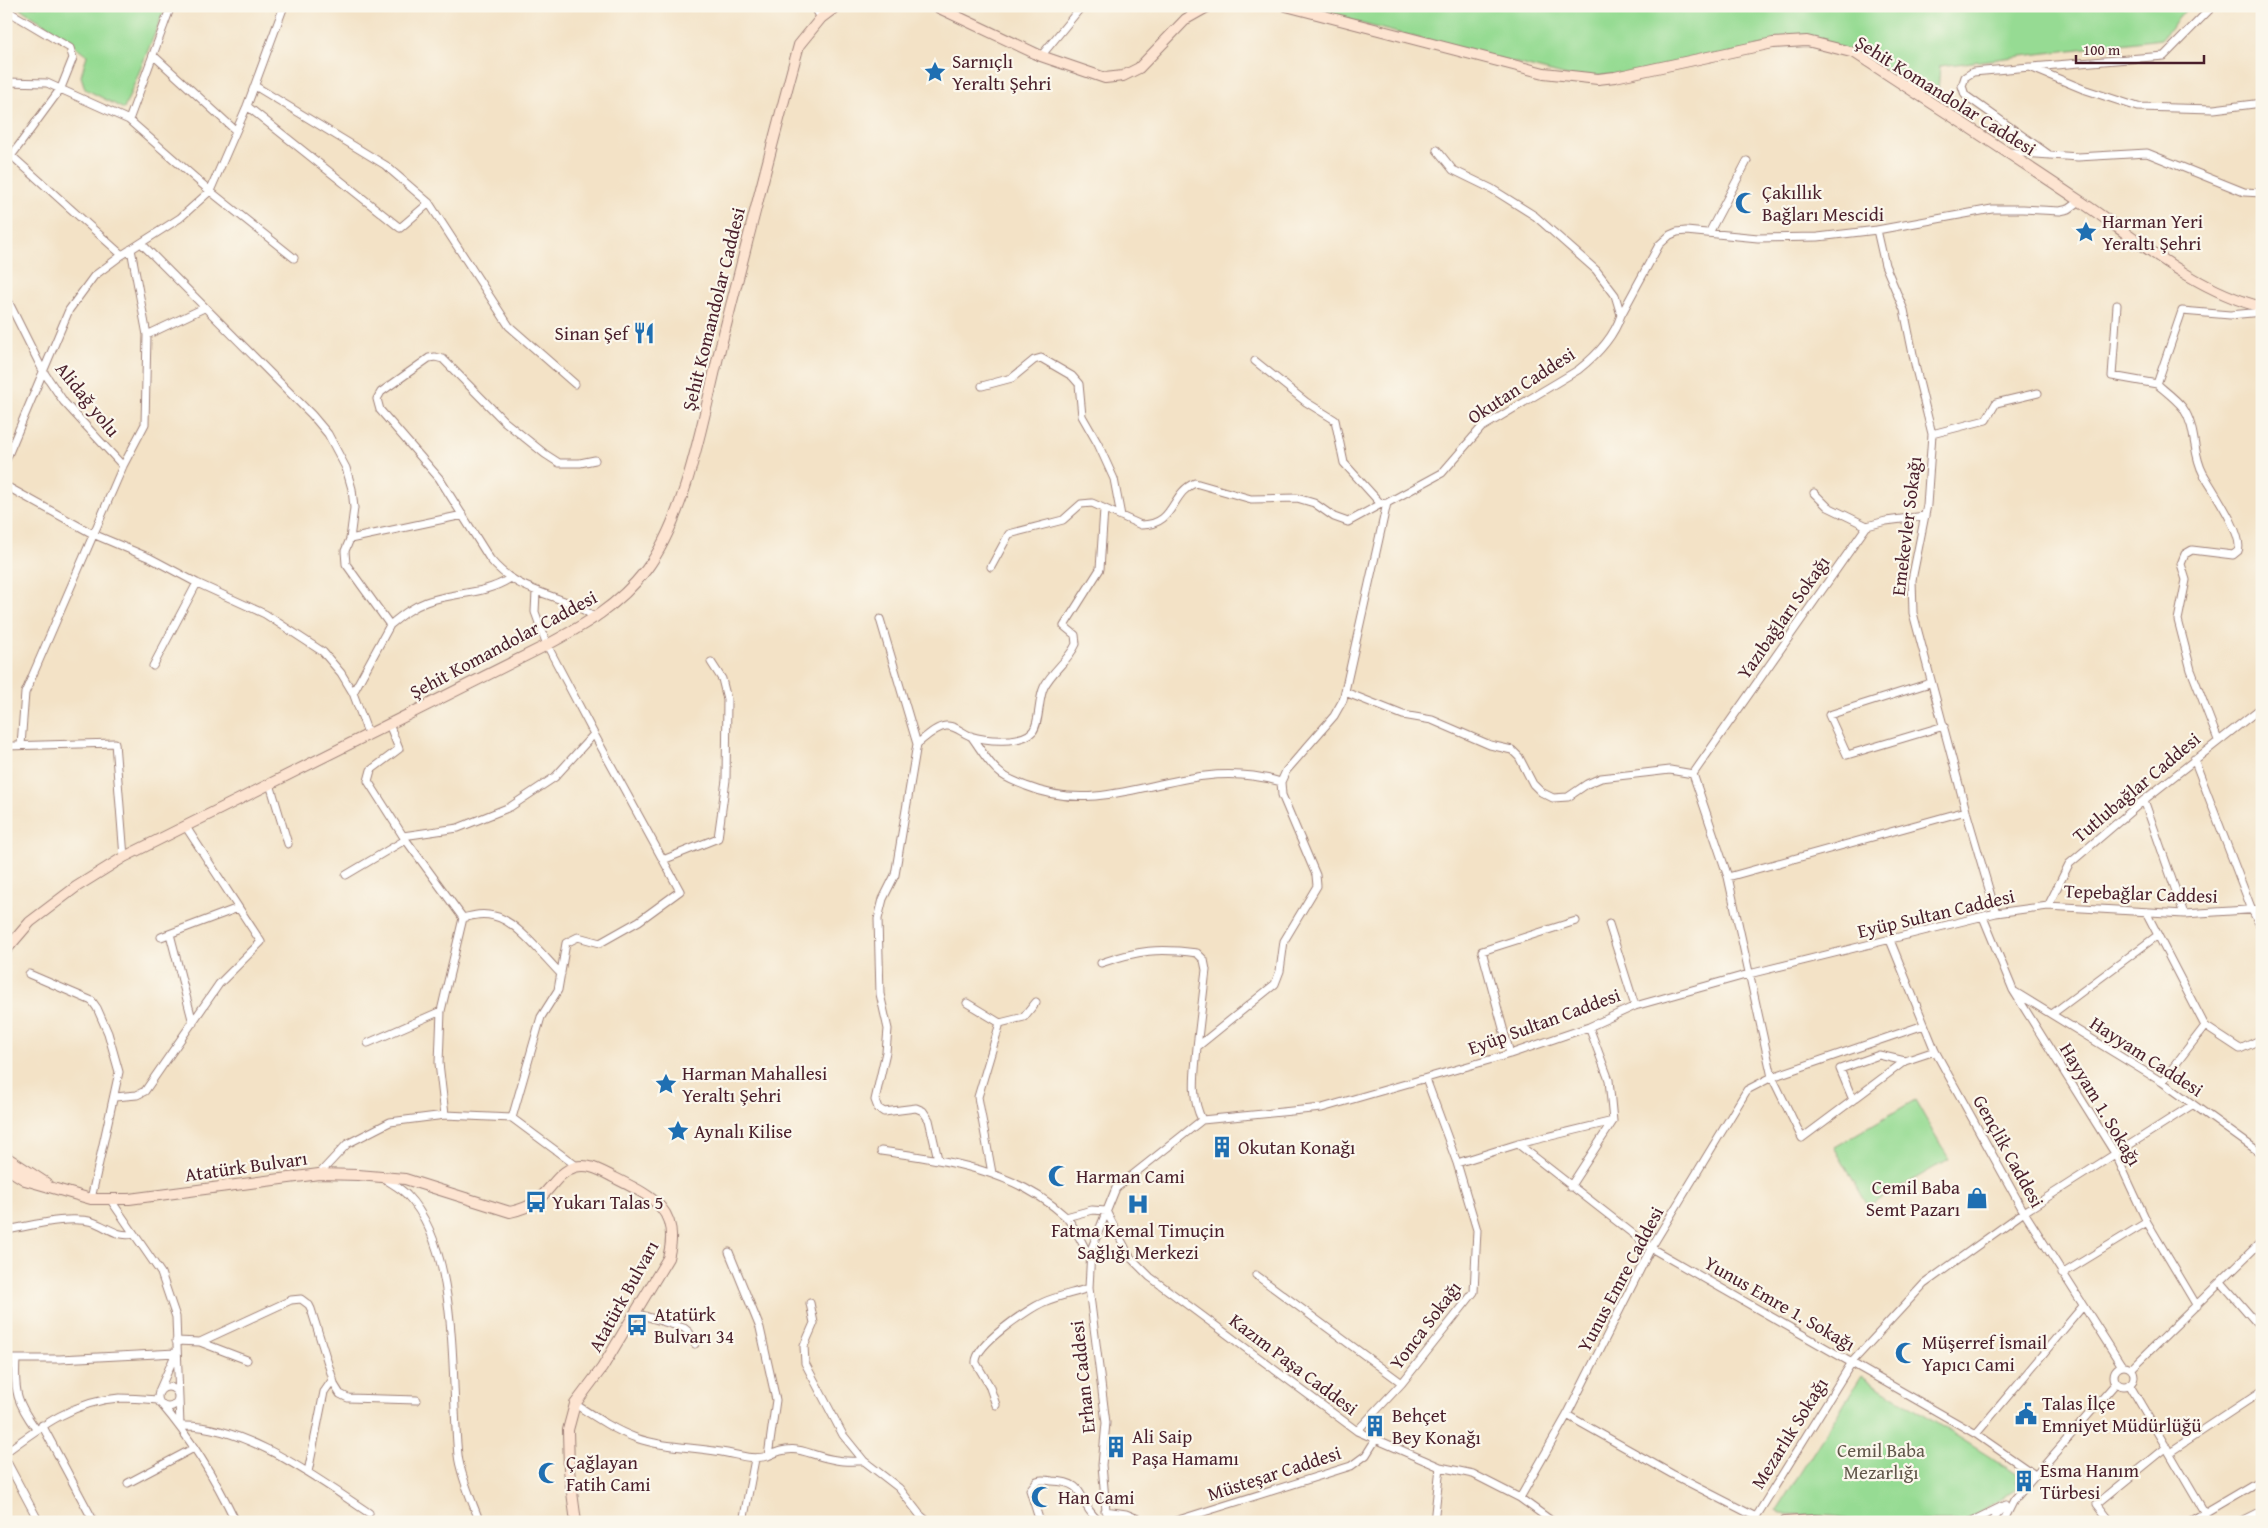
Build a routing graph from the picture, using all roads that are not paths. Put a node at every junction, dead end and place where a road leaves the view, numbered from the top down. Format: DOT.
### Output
graph roads {
  1 [pos="171,6"];
  2 [pos="284,6"];
  3 [pos="814,6"];
  4 [pos="837,6"];
  5 [pos="935,6"];
  6 [pos="1082,6"];
  7 [pos="1209,6"];
  8 [pos="1286,6"];
  9 [pos="2213,6"];
  10 [pos="6,10"];
  11 [pos="821,18"];
  12 [pos="153,55"];
  13 [pos="1041,56"];
  14 [pos="2030,67"];
  15 [pos="6,82"];
  16 [pos="255,86"];
  17 [pos="61,88"];
  18 [pos="2262,103"];
  19 [pos="247,106"];
  20 [pos="129,120"];
  21 [pos="235,130"];
  22 [pos="1437,150"];
  23 [pos="2003,151"];
  24 [pos="2048,154"];
  25 [pos="12,156"];
  26 [pos="1747,162"];
  27 [pos="6,163"];
  28 [pos="210,191"];
  29 [pos="2262,193"];
  30 [pos="2080,201"];
  31 [pos="429,202"];
  32 [pos="1877,230"];
  33 [pos="1709,233"];
  34 [pos="141,243"];
  35 [pos="131,249"];
  36 [pos="122,255"];
  37 [pos="294,258"];
  38 [pos="6,297"];
  39 [pos="2117,305"];
  40 [pos="2262,307"];
  41 [pos="204,308"];
  42 [pos="2262,312"];
  43 [pos="1621,315"];
  44 [pos="148,335"];
  45 [pos="1255,361"];
  46 [pos="42,371"];
  47 [pos="575,384"];
  48 [pos="2157,384"];
  49 [pos="982,386"];
  50 [pos="2038,394"];
  51 [pos="1932,434"];
  52 [pos="6,460"];
  53 [pos="595,460"];
  54 [pos="123,466"];
  55 [pos="6,486"];
  56 [pos="1814,493"];
  57 [pos="1384,504"];
  58 [pos="1104,509"];
  59 [pos="463,515"];
  60 [pos="1121,516"];
  61 [pos="1925,516"];
  62 [pos="1868,526"];
  63 [pos="93,534"];
  64 [pos="350,539"];
  65 [pos="991,567"];
  66 [pos="509,579"];
  67 [pos="197,583"];
  68 [pos="536,592"];
  69 [pos="596,618"];
  70 [pos="880,619"];
  71 [pos="390,625"];
  72 [pos="547,645"];
  73 [pos="711,662"];
  74 [pos="153,666"];
  75 [pos="1930,683"];
  76 [pos="1345,692"];
  77 [pos="353,693"];
  78 [pos="2262,707"];
  79 [pos="389,724"];
  80 [pos="1944,726"];
  81 [pos="368,733"];
  82 [pos="594,734"];
  83 [pos="971,736"];
  84 [pos="2218,740"];
  85 [pos="917,744"];
  86 [pos="21,745"];
  87 [pos="6,746"];
  88 [pos="2194,759"];
  89 [pos="1693,774"];
  90 [pos="1281,782"];
  91 [pos="270,784"];
  92 [pos="2144,800"];
  93 [pos="1966,811"];
  94 [pos="186,827"];
  95 [pos="404,838"];
  96 [pos="288,844"];
  97 [pos="124,857"];
  98 [pos="663,860"];
  99 [pos="346,875"];
  100 [pos="1728,877"];
  101 [pos="2048,906"];
  102 [pos="238,908"];
  103 [pos="2262,909"];
  104 [pos="2252,910"];
  105 [pos="2146,912"];
  106 [pos="1996,913"];
  107 [pos="2184,914"];
  108 [pos="1984,917"];
  109 [pos="463,918"];
  110 [pos="1576,921"];
  111 [pos="1609,924"];
  112 [pos="2262,929"];
  113 [pos="170,934"];
  114 [pos="2158,935"];
  115 [pos="161,937"];
  116 [pos="1890,940"];
  117 [pos="6,950"];
  118 [pos="1101,964"];
  119 [pos="29,974"];
  120 [pos="561,974"];
  121 [pos="1749,974"];
  122 [pos="2013,990"];
  123 [pos="1036,1002"];
  124 [pos="967,1003"];
  125 [pos="1635,1006"];
  126 [pos="441,1011"];
  127 [pos="2052,1014"];
  128 [pos="1000,1022"];
  129 [pos="193,1023"];
  130 [pos="1924,1025"];
  131 [pos="2204,1026"];
  132 [pos="1589,1027"];
  133 [pos="2262,1039"];
  134 [pos="368,1043"];
  135 [pos="1197,1047"];
  136 [pos="1935,1051"];
  137 [pos="1510,1054"];
  138 [pos="1905,1061"];
  139 [pos="1772,1076"];
  140 [pos="1426,1079"];
  141 [pos="2162,1082"];
  142 [pos="115,1097"];
  143 [pos="1853,1100"];
  144 [pos="2192,1104"];
  145 [pos="445,1115"];
  146 [pos="512,1118"];
  147 [pos="1202,1120"];
  148 [pos="1613,1121"];
  149 [pos="1518,1144"];
  150 [pos="881,1151"];
  151 [pos="2262,1154"];
  152 [pos="2116,1155"];
  153 [pos="6,1156"];
  154 [pos="938,1159"];
  155 [pos="1457,1163"];
  156 [pos="578,1167"];
  157 [pos="6,1168"];
  158 [pos="992,1173"];
  159 [pos="319,1174"];
  160 [pos="382,1177"];
  161 [pos="1570,1187"];
  162 [pos="57,1190"];
  163 [pos="91,1199"];
  164 [pos="110,1199"];
  165 [pos="1106,1211"];
  166 [pos="2024,1212"];
  167 [pos="1066,1217"];
  168 [pos="2147,1222"];
  169 [pos="6,1230"];
  170 [pos="133,1234"];
  171 [pos="2262,1241"];
  172 [pos="1651,1248"];
  173 [pos="730,1252"];
  174 [pos="1090,1258"];
  175 [pos="1256,1274"];
  176 [pos="2062,1274"];
  177 [pos="2221,1282"];
  178 [pos="1089,1288"];
  179 [pos="810,1303"];
  180 [pos="2083,1306"];
  181 [pos="2197,1306"];
  182 [pos="635,1313"];
  183 [pos="2262,1329"];
  184 [pos="176,1341"];
  185 [pos="200,1342"];
  186 [pos="695,1344"];
  187 [pos="176,1353"];
  188 [pos="6,1359"];
  189 [pos="16,1360"];
  190 [pos="247,1360"];
  191 [pos="1852,1362"];
  192 [pos="2122,1366"];
  193 [pos="2131,1369"];
  194 [pos="333,1379"];
  195 [pos="1402,1383"];
  196 [pos="2116,1383"];
  197 [pos="2129,1384"];
  198 [pos="2262,1391"];
  199 [pos="178,1396"];
  200 [pos="159,1399"];
  201 [pos="417,1400"];
  202 [pos="575,1404"];
  203 [pos="996,1405"];
  204 [pos="1567,1415"];
  205 [pos="180,1426"];
  206 [pos="39,1427"];
  207 [pos="1357,1431"];
  208 [pos="1976,1434"];
  209 [pos="1376,1439"];
  210 [pos="194,1448"];
  211 [pos="2169,1450"];
  212 [pos="6,1452"];
  213 [pos="768,1456"];
  214 [pos="6,1460"];
  215 [pos="755,1460"];
  216 [pos="864,1461"];
  217 [pos="1440,1466"];
  218 [pos="308,1472"];
  219 [pos="2035,1476"];
  220 [pos="2262,1478"];
  221 [pos="128,1482"];
  222 [pos="1520,1498"];
  223 [pos="2014,1500"];
  224 [pos="2005,1505"];
  225 [pos="1105,1511"];
  226 [pos="2205,1512"];
  227 [pos="2262,1512"];
  228 [pos="369,1513"];
  229 [pos="479,1520"];
  230 [pos="1758,1520"];
  231 [pos="1811,1521"];
  232 [pos="2004,1521"];
  233 [pos="39,1522"];
  234 [pos="94,1522"];
  235 [pos="236,1522"];
  236 [pos="576,1522"];
  237 [pos="744,1522"];
  238 [pos="928,1522"];
  239 [pos="1040,1522"];
  240 [pos="1100,1522"];
  241 [pos="1106,1522"];
  242 [pos="1145,1522"];
  243 [pos="1172,1522"];
  244 [pos="1434,1522"];
  245 [pos="1553,1522"];
  246 [pos="1784,1522"];
  247 [pos="1832,1522"];
  248 [pos="1970,1522"];
  249 [pos="1991,1522"];
  250 [pos="2111,1522"];
  251 [pos="2190,1522"];
  252 [pos="2210,1522"];
  253 [pos="2242,1522"];
  1 -- 12 [label="street"];
  2 -- 16 [label="street"];
  3 -- 11 [label="street"];
  4 -- 11 [label="main road, Şehit Komandolar Caddesi"];
  5 -- 13 [label="main road"];
  6 -- 13 [label="street"];
  7 -- 13 [label="main road"];
  8 -- 23 [label="main road, Şehit Komandolar Caddesi"];
  9 -- 14 [label="street"];
  10 -- 17 [label="street"];
  11 -- 69 [label="main road, Şehit Komandolar Caddesi"];
  12 -- 20 [label="street"];
  12 -- 21 [label="street"];
  14 -- 18 [label="street"];
  14 -- 24 [label="street"];
  15 -- 17 [label="street"];
  16 -- 19 [label="street"];
  16 -- 31 [label="street"];
  17 -- 20 [label="street"];
  17 -- 25 [label="street"];
  19 -- 21 [label="street"];
  19 -- 31 [label="street"];
  20 -- 28 [label="street"];
  21 -- 28 [label="street"];
  22 -- 43 [label="street"];
  23 -- 24 [label="street"];
  23 -- 30 [label="main road, Şehit Komandolar Caddesi"];
  24 -- 29 [label="street"];
  25 -- 27 [label="street"];
  25 -- 36 [label="street"];
  26 -- 33 [label="street"];
  28 -- 34 [label="street"];
  28 -- 37 [label="street"];
  30 -- 32 [label="street, Okutan Caddesi"];
  30 -- 40 [label="main road, Şehit Komandolar Caddesi"];
  31 -- 47 [label="street"];
  32 -- 33 [label="street, Okutan Caddesi"];
  32 -- 51 [label="street, Emekevler Sokağı"];
  33 -- 43 [label="street, Okutan Caddesi"];
  34 -- 35 [label="street"];
  34 -- 41 [label="street"];
  35 -- 36 [label="street"];
  35 -- 44 [label="street"];
  36 -- 46 [label="street"];
  38 -- 46 [label="street, Alidağ yolu"];
  39 -- 48 [label="street"];
  41 -- 44 [label="street"];
  41 -- 64 [label="street"];
  42 -- 48 [label="street"];
  43 -- 57 [label="street, Okutan Caddesi"];
  44 -- 54 [label="street"];
  45 -- 57 [label="street"];
  46 -- 52 [label="street"];
  46 -- 54 [label="street, Alidağ yolu"];
  48 -- 84 [label="street"];
  49 -- 60 [label="street"];
  50 -- 51 [label="street"];
  51 -- 61 [label="street, Emekevler Sokağı"];
  53 -- 59 [label="street"];
  54 -- 63 [label="street"];
  55 -- 63 [label="street"];
  56 -- 62 [label="street"];
  57 -- 60 [label="street, Okutan Caddesi"];
  57 -- 76 [label="street"];
  58 -- 60 [label="street"];
  58 -- 65 [label="street"];
  58 -- 83 [label="street"];
  59 -- 64 [label="street"];
  59 -- 66 [label="street"];
  61 -- 62 [label="street"];
  61 -- 75 [label="street, Emekevler Sokağı"];
  62 -- 89 [label="street, Yazıbağları Sokağı"];
  63 -- 67 [label="street"];
  63 -- 86 [label="street"];
  64 -- 71 [label="street"];
  66 -- 68 [label="street"];
  66 -- 71 [label="street"];
  67 -- 74 [label="street"];
  67 -- 77 [label="street"];
  68 -- 69 [label="street"];
  68 -- 72 [label="street"];
  69 -- 72 [label="main road, Şehit Komandolar Caddesi"];
  70 -- 85 [label="street"];
  71 -- 77 [label="street"];
  72 -- 79 [label="main road, Şehit Komandolar Caddesi"];
  72 -- 82 [label="street"];
  73 -- 98 [label="street"];
  75 -- 80 [label="street, Emekevler Sokağı"];
  75 -- 80 [label="street"];
  76 -- 89 [label="street"];
  76 -- 90 [label="street"];
  77 -- 81 [label="street"];
  78 -- 84 [label="street, Tutlubağlar Caddesi"];
  79 -- 81 [label="main road, Şehit Komandolar Caddesi"];
  79 -- 95 [label="street"];
  80 -- 93 [label="street, Emekevler Sokağı"];
  81 -- 91 [label="main road, Şehit Komandolar Caddesi"];
  82 -- 95 [label="street"];
  82 -- 98 [label="street"];
  83 -- 85 [label="street"];
  83 -- 90 [label="street"];
  84 -- 88 [label="street, Tutlubağlar Caddesi"];
  85 -- 154 [label="street"];
  86 -- 87 [label="street"];
  86 -- 97 [label="street"];
  88 -- 92 [label="street, Tutlubağlar Caddesi"];
  88 -- 104 [label="street"];
  89 -- 100 [label="street"];
  90 -- 135 [label="street"];
  91 -- 94 [label="main road, Şehit Komandolar Caddesi"];
  91 -- 96 [label="street"];
  92 -- 101 [label="street, Tutlubağlar Caddesi"];
  92 -- 107 [label="street"];
  93 -- 100 [label="street"];
  93 -- 106 [label="street, Emekevler Sokağı"];
  94 -- 97 [label="main road, Şehit Komandolar Caddesi"];
  94 -- 102 [label="street"];
  95 -- 99 [label="street"];
  95 -- 109 [label="street"];
  97 -- 117 [label="main road, Şehit Komandolar Caddesi"];
  98 -- 120 [label="street"];
  100 -- 121 [label="street"];
  101 -- 105 [label="street, Tepebağlar Caddesi"];
  101 -- 106 [label="street, Eyüp Sultan Caddesi"];
  102 -- 113 [label="street"];
  102 -- 129 [label="street"];
  103 -- 104 [label="street, Tepebağlar Caddesi"];
  104 -- 107 [label="street, Tepebağlar Caddesi"];
  104 -- 112 [label="street"];
  105 -- 107 [label="street, Tepebağlar Caddesi"];
  105 -- 114 [label="street"];
  106 -- 108 [label="street, Eyüp Sultan Caddesi"];
  108 -- 116 [label="street, Eyüp Sultan Caddesi"];
  108 -- 122 [label="street, Hayyam 1. Sokağı"];
  109 -- 120 [label="street"];
  109 -- 126 [label="street"];
  110 -- 137 [label="street"];
  111 -- 125 [label="street"];
  113 -- 115 [label="street"];
  113 -- 129 [label="street"];
  114 -- 127 [label="street"];
  114 -- 131 [label="street"];
  116 -- 121 [label="street, Eyüp Sultan Caddesi"];
  116 -- 130 [label="street, Gençlik Caddesi"];
  118 -- 135 [label="street"];
  119 -- 142 [label="street"];
  120 -- 146 [label="street"];
  121 -- 125 [label="street, Eyüp Sultan Caddesi"];
  121 -- 139 [label="street"];
  122 -- 127 [label="street, Hayyam Caddesi"];
  122 -- 152 [label="street, Hayyam 1. Sokağı"];
  123 -- 128 [label="street"];
  124 -- 128 [label="street"];
  125 -- 132 [label="street, Eyüp Sultan Caddesi"];
  126 -- 134 [label="street"];
  126 -- 145 [label="street"];
  127 -- 141 [label="street, Hayyam Caddesi"];
  128 -- 158 [label="street"];
  129 -- 142 [label="street"];
  130 -- 136 [label="street, Gençlik Caddesi"];
  130 -- 139 [label="street, Yunus Emre Caddesi"];
  131 -- 133 [label="street"];
  131 -- 141 [label="street"];
  132 -- 137 [label="street, Eyüp Sultan Caddesi"];
  132 -- 148 [label="street"];
  135 -- 147 [label="street"];
  136 -- 138 [label="street"];
  136 -- 166 [label="street, Gençlik Caddesi"];
  137 -- 140 [label="street, Eyüp Sultan Caddesi"];
  138 -- 143 [label="street"];
  138 -- 143 [label="street"];
  139 -- 143 [label="street"];
  139 -- 172 [label="street, Yunus Emre Caddesi"];
  140 -- 147 [label="street, Eyüp Sultan Caddesi"];
  140 -- 155 [label="street, Yonca Sokağı"];
  141 -- 144 [label="street, Hayyam Caddesi"];
  142 -- 163 [label="street"];
  144 -- 151 [label="street, Hayyam Caddesi"];
  144 -- 152 [label="street, Mezarlık Sokağı"];
  145 -- 146 [label="street"];
  145 -- 159 [label="street"];
  146 -- 156 [label="street"];
  147 -- 165 [label="street"];
  148 -- 149 [label="street"];
  148 -- 161 [label="street"];
  149 -- 155 [label="street"];
  149 -- 161 [label="street, Yunus Emre 1. Sokağı"];
  150 -- 154 [label="street"];
  152 -- 166 [label="street, Mezarlık Sokağı"];
  152 -- 168 [label="street, Hayyam 1. Sokağı"];
  153 -- 162 [label="main road"];
  154 -- 158 [label="street"];
  155 -- 195 [label="street, Yonca Sokağı"];
  156 -- 160 [label="main road, Atatürk Bulvarı"];
  156 -- 182 [label="main road, Atatürk Bulvarı"];
  157 -- 162 [label="main road, Atatürk Bulvarı"];
  158 -- 167 [label="street"];
  159 -- 160 [label="main road, Atatürk Bulvarı"];
  159 -- 164 [label="main road, Atatürk Bulvarı"];
  160 -- 229 [label="street"];
  161 -- 172 [label="street, Yunus Emre 1. Sokağı"];
  162 -- 163 [label="main road, Atatürk Bulvarı"];
  163 -- 164 [label="main road, Atatürk Bulvarı"];
  164 -- 170 [label="street"];
  165 -- 167 [label="street"];
  165 -- 174 [label="street, Erhan Caddesi"];
  165 -- 207 [label="street, Kazım Paşa Caddesi"];
  166 -- 176 [label="street, Gençlik Caddesi"];
  166 -- 191 [label="street, Mezarlık Sokağı"];
  167 -- 174 [label="street"];
  168 -- 176 [label="street"];
  168 -- 181 [label="street, Hayyam 1. Sokağı"];
  169 -- 170 [label="street"];
  170 -- 184 [label="street"];
  171 -- 177 [label="street"];
  172 -- 191 [label="street, Yunus Emre 1. Sokağı"];
  172 -- 204 [label="street, Yunus Emre Caddesi"];
  173 -- 213 [label="street"];
  174 -- 178 [label="street, Erhan Caddesi"];
  175 -- 195 [label="street"];
  176 -- 180 [label="street, Gençlik Caddesi"];
  177 -- 181 [label="street"];
  177 -- 183 [label="street"];
  178 -- 203 [label="street"];
  178 -- 225 [label="street, Erhan Caddesi"];
  179 -- 216 [label="street"];
  180 -- 192 [label="street, Gençlik Caddesi"];
  180 -- 208 [label="street"];
  181 -- 193 [label="street"];
  182 -- 186 [label="street"];
  182 -- 202 [label="main road, Atatürk Bulvarı"];
  184 -- 185 [label="street"];
  184 -- 187 [label="street"];
  185 -- 190 [label="street"];
  185 -- 194 [label="street"];
  187 -- 189 [label="street"];
  187 -- 199 [label="street"];
  187 -- 200 [label="street"];
  188 -- 189 [label="street"];
  189 -- 206 [label="street"];
  191 -- 208 [label="street, Yunus Emre 1. Sokağı"];
  191 -- 230 [label="street, Mezarlık Sokağı"];
  192 -- 193 [label="street"];
  192 -- 196 [label="street"];
  193 -- 197 [label="street"];
  194 -- 201 [label="street"];
  194 -- 218 [label="street"];
  195 -- 207 [label="street, Yonca Sokağı"];
  196 -- 197 [label="street"];
  196 -- 219 [label="street"];
  197 -- 211 [label="street"];
  198 -- 211 [label="street"];
  199 -- 200 [label="street"];
  199 -- 200 [label="street"];
  199 -- 205 [label="street"];
  200 -- 205 [label="street"];
  200 -- 206 [label="street"];
  202 -- 215 [label="street"];
  202 -- 236 [label="main road, Atatürk Bulvarı"];
  204 -- 222 [label="street, Yunus Emre Caddesi"];
  204 -- 230 [label="street"];
  205 -- 210 [label="street"];
  205 -- 218 [label="street"];
  206 -- 212 [label="street"];
  206 -- 234 [label="street"];
  207 -- 209 [label="street, Kazım Paşa Caddesi"];
  208 -- 219 [label="street, Yunus Emre 1. Sokağı"];
  209 -- 217 [label="street, Kazım Paşa Caddesi"];
  209 -- 243 [label="street, Müsteşar Caddesi"];
  210 -- 221 [label="street"];
  210 -- 235 [label="street"];
  211 -- 226 [label="street"];
  211 -- 250 [label="street"];
  213 -- 215 [label="street"];
  213 -- 216 [label="street"];
  214 -- 233 [label="street"];
  215 -- 237 [label="street"];
  216 -- 238 [label="street"];
  217 -- 222 [label="street, Kazım Paşa Caddesi"];
  217 -- 244 [label="street"];
  218 -- 228 [label="street"];
  219 -- 223 [label="street"];
  220 -- 226 [label="street"];
  222 -- 245 [label="street, Kazım Paşa Caddesi"];
  223 -- 224 [label="street"];
  223 -- 232 [label="street"];
  224 -- 248 [label="street"];
  224 -- 249 [label="street"];
  225 -- 241 [label="street, Erhan Caddesi"];
  225 -- 242 [label="street"];
  226 -- 251 [label="street"];
  226 -- 252 [label="street"];
  227 -- 253 [label="street"];
  231 -- 246 [label="main road"];
  231 -- 247 [label="main road"];
  239 -- 240 [label="street"];
}
